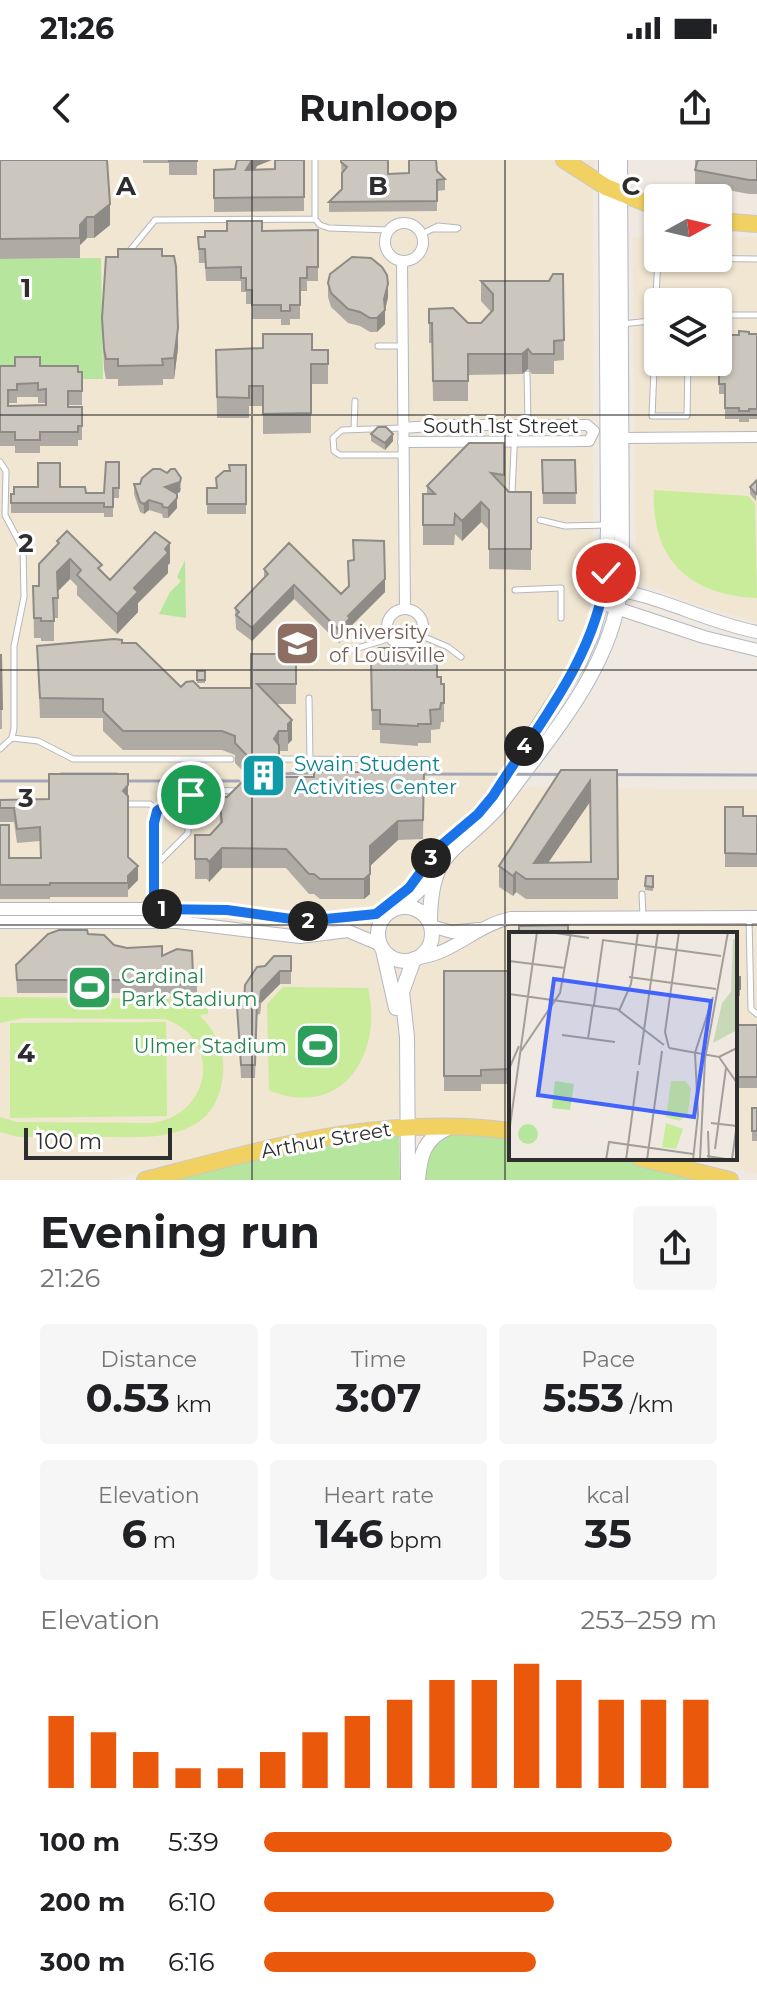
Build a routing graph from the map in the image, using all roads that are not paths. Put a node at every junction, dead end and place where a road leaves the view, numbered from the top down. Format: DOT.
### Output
graph roads {
  1 [pos="315,160"];
  2 [pos="564,160"];
  3 [pos="606,160"];
  4 [pos="620,160"];
  5 [pos="613,190"];
  6 [pos="644,202"];
  7 [pos="315,219"];
  8 [pos="732,222"];
  9 [pos="757,224"];
  10 [pos="434,229"];
  11 [pos="389,230"];
  12 [pos="422,234"];
  13 [pos="126,254"];
  14 [pos="732,259"];
  15 [pos="757,259"];
  16 [pos="402,261"];
  17 [pos="732,315"];
  18 [pos="757,315"];
  19 [pos="644,322"];
  20 [pos="621,324"];
  21 [pos="378,346"];
  22 [pos="401,346"];
  23 [pos="527,374"];
  24 [pos="654,376"];
  25 [pos="688,376"];
  26 [pos="355,401"];
  27 [pos="528,425"];
  28 [pos="515,426"];
  29 [pos="354,429"];
  30 [pos="600,431"];
  31 [pos="622,434"];
  32 [pos="403,435"];
  33 [pos="757,437"];
  34 [pos="513,441"];
  35 [pos="403,455"];
  36 [pos="0,462"];
  37 [pos="512,493"];
  38 [pos="540,520"];
  39 [pos="608,525"];
  40 [pos="515,590"];
  41 [pos="620,590"];
  42 [pos="603,595"];
  43 [pos="617,606"];
  44 [pos="405,609"];
  45 [pos="561,618"];
  46 [pos="757,632"];
  47 [pos="422,636"];
  48 [pos="391,638"];
  49 [pos="757,650"];
  50 [pos="348,651"];
  51 [pos="461,657"];
  52 [pos="309,698"];
  53 [pos="12,738"];
  54 [pos="331,748"];
  55 [pos="0,749"];
  56 [pos="231,759"];
  57 [pos="279,759"];
  58 [pos="310,760"];
  59 [pos="331,760"];
  60 [pos="427,760"];
  61 [pos="249,791"];
  62 [pos="128,804"];
  63 [pos="177,807"];
  64 [pos="160,809"];
  65 [pos="432,856"];
  66 [pos="155,866"];
  67 [pos="642,894"];
  68 [pos="0,909"];
  69 [pos="389,911"];
  70 [pos="154,915"];
  71 [pos="643,916"];
  72 [pos="753,917"];
  73 [pos="0,922"];
  74 [pos="430,924"];
  75 [pos="481,929"];
  76 [pos="382,947"];
  77 [pos="416,958"];
  78 [pos="757,1014"];
  79 [pos="406,1061"];
  80 [pos="408,1126"];
  81 [pos="448,1128"];
  82 [pos="509,1131"];
  83 [pos="648,1160"];
  84 [pos="145,1180"];
  85 [pos="408,1180"];
  86 [pos="418,1180"];
  87 [pos="730,1180"];
  1 -- 7 [label="lane"];
  2 -- 5 [label="main road"];
  3 -- 5 [label="main road"];
  4 -- 5 [label="main road"];
  5 -- 6 [label="main road"];
  5 -- 20 [label="main road"];
  5 -- 30 [label="main road"];
  7 -- 11 [label="lane"];
  7 -- 13 [label="lane"];
  8 -- 9 [label="main road"];
  10 -- 12 [label="lane"];
  11 -- 12 [label="street"];
  11 -- 16 [label="street"];
  12 -- 16 [label="street"];
  14 -- 15 [label="lane"];
  16 -- 22 [label="street"];
  17 -- 18 [label="lane"];
  19 -- 20 [label="lane"];
  20 -- 31 [label="main road"];
  21 -- 22 [label="lane"];
  22 -- 32 [label="street"];
  23 -- 27 [label="lane"];
  24 -- 25 [label="lane"];
  26 -- 29 [label="lane"];
  27 -- 28 [label="street, South 1st Street"];
  27 -- 30 [label="street, South 1st Street"];
  28 -- 32 [label="street, South 1st Street"];
  28 -- 34 [label="lane"];
  29 -- 32 [label="lane"];
  29 -- 35 [label="lane"];
  30 -- 31 [label="street"];
  30 -- 34 [label="street, South 1st Street"];
  30 -- 39 [label="main road"];
  31 -- 33 [label="street"];
  31 -- 41 [label="main road"];
  32 -- 34 [label="street, South 1st Street"];
  32 -- 35 [label="street"];
  34 -- 37 [label="lane"];
  35 -- 44 [label="street"];
  36 -- 53 [label="lane"];
  38 -- 39 [label="lane"];
  39 -- 42 [label="main road"];
  40 -- 45 [label="lane"];
  41 -- 42 [label="street"];
  41 -- 43 [label="main road"];
  41 -- 46 [label="street"];
  42 -- 43 [label="street"];
  42 -- 65 [label="main road"];
  43 -- 49 [label="street"];
  43 -- 74 [label="main road"];
  44 -- 47 [label="street"];
  44 -- 48 [label="street"];
  47 -- 48 [label="street"];
  47 -- 51 [label="lane"];
  48 -- 50 [label="lane"];
  52 -- 58 [label="lane"];
  53 -- 55 [label="lane"];
  53 -- 56 [label="lane"];
  54 -- 59 [label="lane"];
  57 -- 58 [label="lane"];
  58 -- 59 [label="lane"];
  59 -- 60 [label="lane"];
  61 -- 63 [label="lane"];
  62 -- 64 [label="lane"];
  63 -- 64 [label="lane"];
  63 -- 66 [label="lane"];
  64 -- 66 [label="lane"];
  65 -- 69 [label="main road"];
  65 -- 69 [label="main road"];
  66 -- 70 [label="lane"];
  67 -- 71 [label="lane"];
  68 -- 70 [label="street"];
  69 -- 70 [label="street"];
  69 -- 74 [label="main road"];
  69 -- 76 [label="main road"];
  70 -- 73 [label="street"];
  70 -- 76 [label="street"];
  71 -- 72 [label="street"];
  71 -- 75 [label="street"];
  72 -- 78 [label="lane"];
  74 -- 75 [label="street"];
  74 -- 77 [label="main road"];
  75 -- 77 [label="street"];
  76 -- 77 [label="main road"];
  76 -- 79 [label="main road"];
  77 -- 79 [label="main road"];
  79 -- 80 [label="main road"];
  80 -- 81 [label="main road, Arthur Street"];
  80 -- 84 [label="main road, Arthur Street"];
  80 -- 85 [label="main road"];
  81 -- 82 [label="main road, Arthur Street"];
  81 -- 86 [label="main road"];
  83 -- 87 [label="main road"];
}
